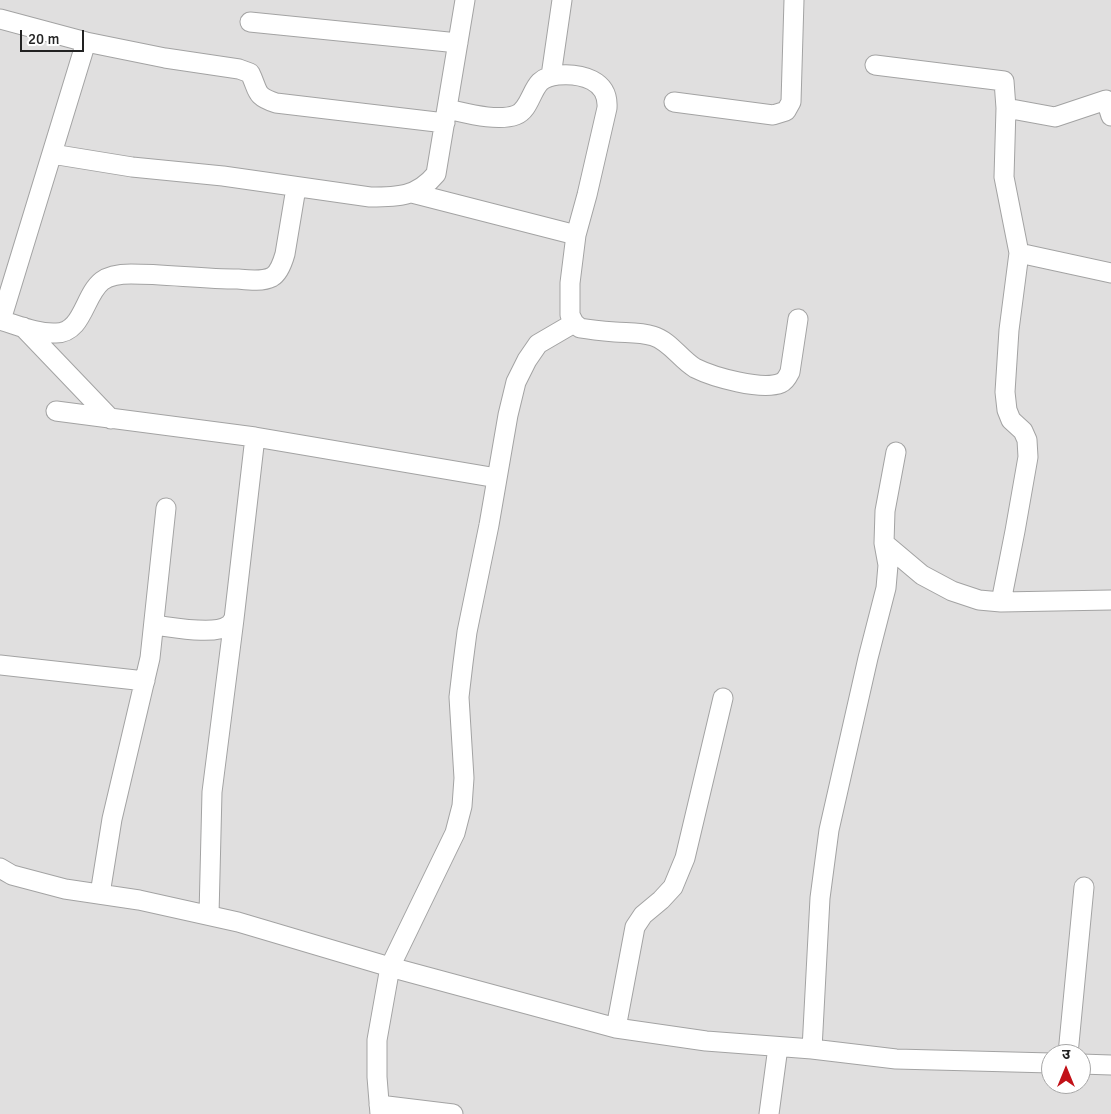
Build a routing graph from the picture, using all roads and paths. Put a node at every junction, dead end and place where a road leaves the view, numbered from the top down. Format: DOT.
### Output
graph roads {
  1 [pos="465,0"];
  2 [pos="562,0"];
  3 [pos="794,0"];
  4 [pos="0,19"];
  5 [pos="250,22"];
  6 [pos="86,42"];
  7 [pos="458,43"];
  8 [pos="875,65"];
  9 [pos="551,76"];
  10 [pos="674,102"];
  11 [pos="1006,108"];
  12 [pos="446,116"];
  13 [pos="1111,116"];
  14 [pos="52,154"];
  15 [pos="296,188"];
  16 [pos="412,193"];
  17 [pos="576,235"];
  18 [pos="1018,253"];
  19 [pos="1111,273"];
  20 [pos="798,319"];
  21 [pos="0,320"];
  22 [pos="574,323"];
  23 [pos="22,327"];
  24 [pos="56,411"];
  25 [pos="111,419"];
  26 [pos="254,437"];
  27 [pos="896,452"];
  28 [pos="497,478"];
  29 [pos="166,508"];
  30 [pos="884,543"];
  31 [pos="1111,600"];
  32 [pos="1001,602"];
  33 [pos="234,619"];
  34 [pos="154,625"];
  35 [pos="0,665"];
  36 [pos="145,681"];
  37 [pos="723,698"];
  38 [pos="0,868"];
  39 [pos="1084,887"];
  40 [pos="100,894"];
  41 [pos="209,916"];
  42 [pos="390,967"];
  43 [pos="616,1028"];
  44 [pos="1069,1044"];
  45 [pos="778,1047"];
  46 [pos="812,1049"];
  47 [pos="1041,1063"];
  48 [pos="1091,1064"];
  49 [pos="1111,1065"];
  50 [pos="380,1110"];
  51 [pos="454,1114"];
  52 [pos="769,1114"];
  1 -- 7 [label="street"];
  2 -- 9 [label="street"];
  3 -- 10 [label="street"];
  4 -- 6 [label="street"];
  5 -- 7 [label="street"];
  6 -- 12 [label="street"];
  6 -- 14 [label="street"];
  7 -- 12 [label="street"];
  8 -- 11 [label="street"];
  9 -- 12 [label="street"];
  9 -- 17 [label="street"];
  11 -- 13 [label="street"];
  11 -- 18 [label="street"];
  12 -- 16 [label="street"];
  14 -- 15 [label="street"];
  14 -- 21 [label="street"];
  15 -- 16 [label="street"];
  15 -- 23 [label="street"];
  16 -- 17 [label="street"];
  17 -- 22 [label="street"];
  18 -- 19 [label="street"];
  18 -- 32 [label="street"];
  20 -- 22 [label="street"];
  21 -- 23 [label="street"];
  22 -- 28 [label="street"];
  23 -- 25 [label="street"];
  24 -- 25 [label="street"];
  25 -- 26 [label="street"];
  26 -- 28 [label="street"];
  26 -- 33 [label="street"];
  27 -- 30 [label="street"];
  28 -- 42 [label="street"];
  29 -- 34 [label="street"];
  30 -- 32 [label="street"];
  30 -- 46 [label="street"];
  31 -- 32 [label="street"];
  33 -- 34 [label="street"];
  33 -- 41 [label="street"];
  34 -- 36 [label="street"];
  35 -- 36 [label="street"];
  36 -- 40 [label="street"];
  37 -- 43 [label="street"];
  38 -- 40 [label="street"];
  39 -- 44 [label="street"];
  40 -- 41 [label="street"];
  41 -- 42 [label="street"];
  42 -- 43 [label="street"];
  42 -- 50 [label="street"];
  43 -- 45 [label="street"];
  45 -- 46 [label="street"];
  45 -- 52 [label="street"];
  46 -- 47 [label="street"];
  48 -- 49 [label="street"];
  50 -- 51 [label="street"];
}
